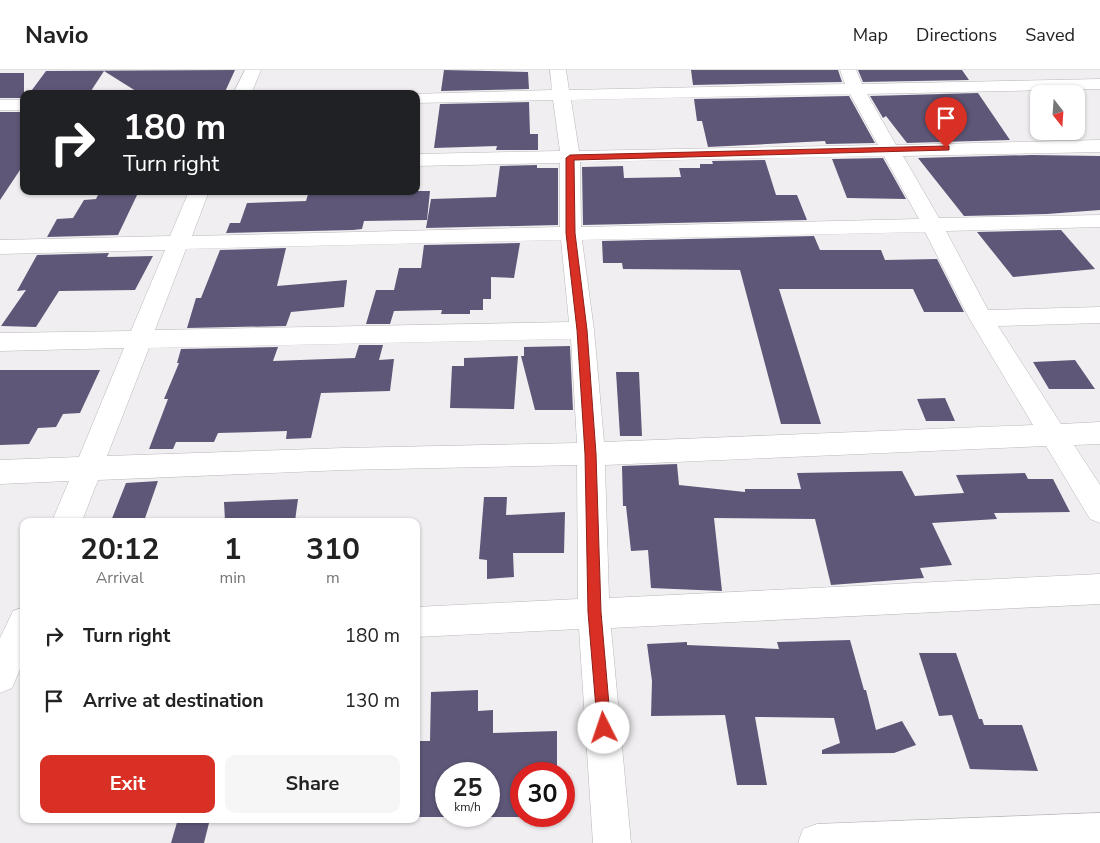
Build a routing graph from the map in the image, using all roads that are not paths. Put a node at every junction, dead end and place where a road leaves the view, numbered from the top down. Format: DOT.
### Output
graph roads {
  1 [pos="253,70"];
  2 [pos="852,80"];
  3 [pos="560,82"];
  4 [pos="1100,84"];
  5 [pos="244,90"];
  6 [pos="420,98"];
  7 [pos="0,105"];
  8 [pos="20,105"];
  9 [pos="1100,146"];
  10 [pos="888,149"];
  11 [pos="570,158"];
  12 [pos="420,160"];
  13 [pos="197,195"];
  14 [pos="1100,220"];
  15 [pos="932,224"];
  16 [pos="571,233"];
  17 [pos="179,242"];
  18 [pos="0,247"];
  19 [pos="1100,315"];
  20 [pos="981,318"];
  21 [pos="582,330"];
  22 [pos="141,339"];
  23 [pos="0,342"];
  24 [pos="1100,434"];
  25 [pos="1054,435"];
  26 [pos="591,454"];
  27 [pos="89,470"];
  28 [pos="0,472"];
  29 [pos="1100,510"];
  30 [pos="68,518"];
  31 [pos="1100,589"];
  32 [pos="594,612"];
  33 [pos="420,622"];
  34 [pos="15,639"];
  35 [pos="0,676"];
  36 [pos="1100,832"];
  37 [pos="612,843"];
  38 [pos="817,843"];
  1 -- 5 [label="street"];
  2 -- 3 [label="street"];
  2 -- 4 [label="street"];
  2 -- 10 [label="street"];
  3 -- 6 [label="street"];
  3 -- 11 [label="street"];
  7 -- 8 [label="street"];
  9 -- 10 [label="street"];
  10 -- 11 [label="street"];
  10 -- 15 [label="street"];
  11 -- 12 [label="street"];
  11 -- 16 [label="street"];
  13 -- 17 [label="street"];
  14 -- 15 [label="street"];
  15 -- 16 [label="street"];
  15 -- 20 [label="street"];
  16 -- 17 [label="street"];
  16 -- 21 [label="street"];
  17 -- 18 [label="street"];
  17 -- 22 [label="street"];
  19 -- 20 [label="street"];
  20 -- 25 [label="street"];
  21 -- 22 [label="street"];
  21 -- 26 [label="street"];
  22 -- 23 [label="street"];
  22 -- 27 [label="street"];
  24 -- 25 [label="street"];
  25 -- 26 [label="street"];
  25 -- 29 [label="street"];
  26 -- 27 [label="street"];
  26 -- 32 [label="street"];
  27 -- 28 [label="street"];
  27 -- 30 [label="street"];
  31 -- 32 [label="street"];
  32 -- 33 [label="street"];
  32 -- 37 [label="street"];
  34 -- 35 [label="street"];
  36 -- 38 [label="street"];
}
